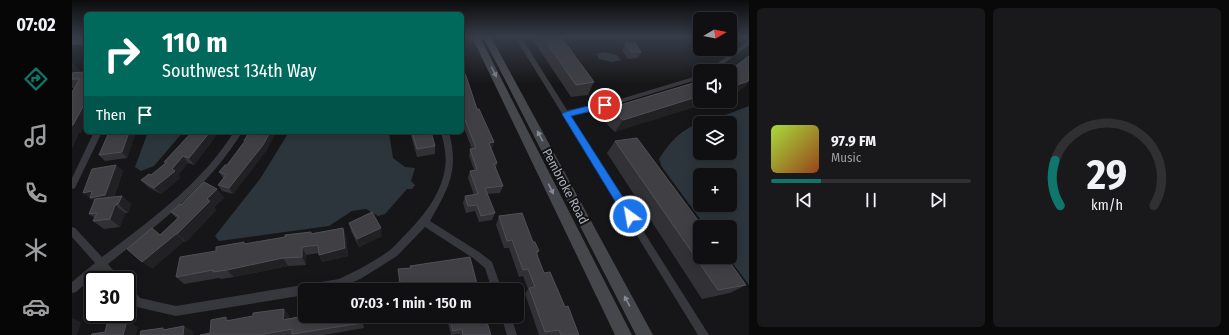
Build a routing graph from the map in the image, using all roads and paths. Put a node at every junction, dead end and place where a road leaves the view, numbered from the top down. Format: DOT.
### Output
graph roads {
  1 [pos="484,53"];
  2 [pos="495,53"];
  3 [pos="528,53"];
  4 [pos="735,53"];
  5 [pos="719,64"];
  6 [pos="693,79"];
  7 [pos="566,114"];
  8 [pos="97,134"];
  9 [pos="236,134"];
  10 [pos="446,134"];
  11 [pos="72,186"];
  12 [pos="424,222"];
  13 [pos="72,231"];
  14 [pos="100,263"];
  15 [pos="108,271"];
  16 [pos="495,283"];
  17 [pos="72,288"];
  18 [pos="136,301"];
  19 [pos="508,323"];
  20 [pos="512,335"];
  21 [pos="624,335"];
  22 [pos="645,335"];
  23 [pos="704,335"];
  1 -- 21 [label="main road, Pembroke Road, one-way"];
  22 -- 2 [label="main road, Pembroke Road, one-way"];
  3 -- 7 [label="street"];
  4 -- 5 [label="street"];
  6 -- 7 [label="street"];
  7 -- 23 [label="street"];
  8 -- 11 [label="street"];
  9 -- 14 [label="street"];
  10 -- 12 [label="street"];
  12 -- 16 [label="street"];
  12 -- 18 [label="street"];
  13 -- 14 [label="street"];
  14 -- 15 [label="street"];
  14 -- 17 [label="street"];
  19 -- 20 [label="street"];
}
